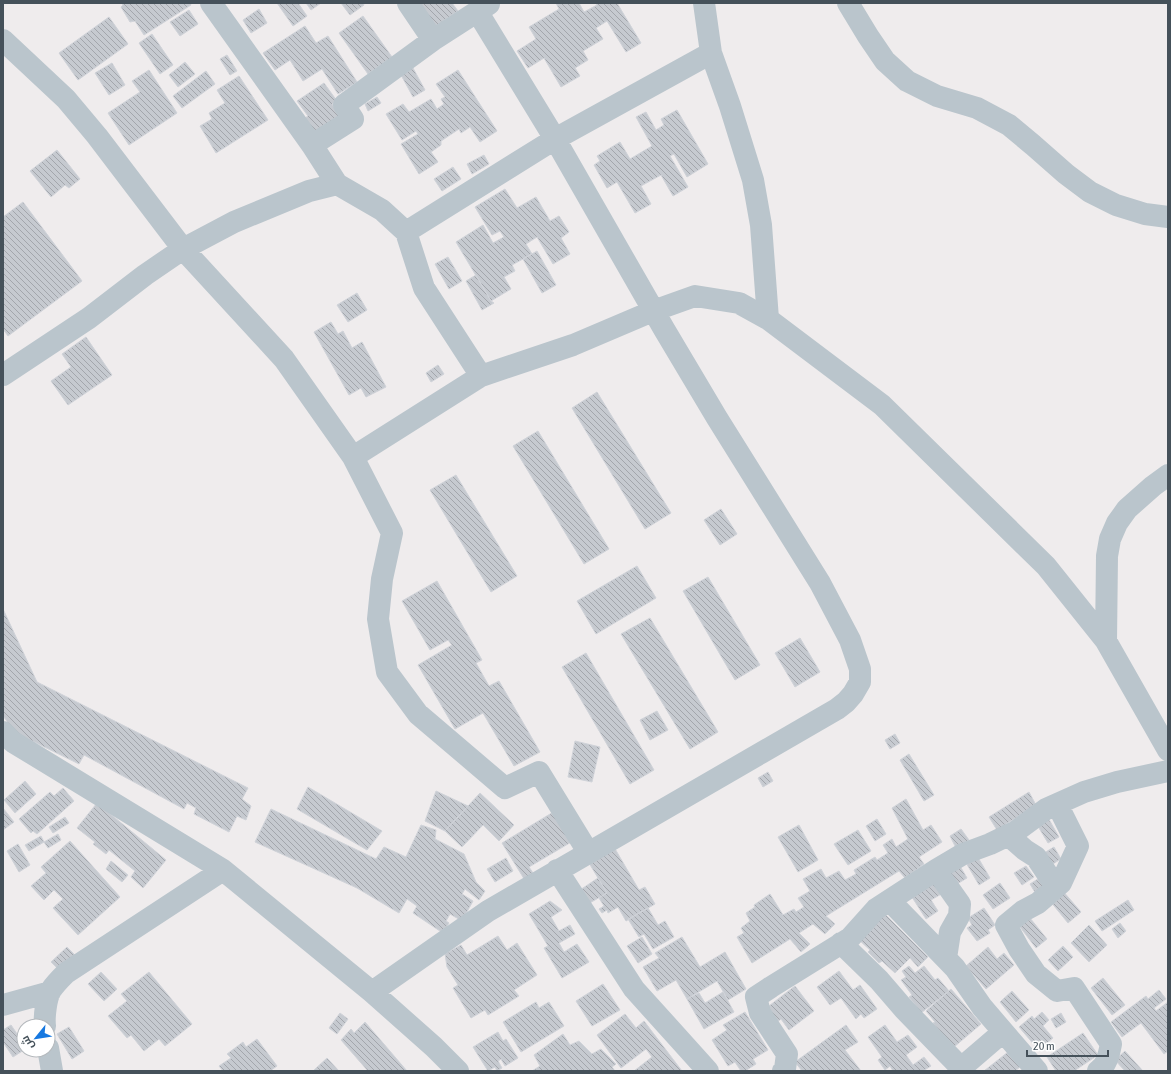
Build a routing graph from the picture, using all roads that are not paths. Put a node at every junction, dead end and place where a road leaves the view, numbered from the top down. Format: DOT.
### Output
graph roads {
  1 [pos="211,3"];
  2 [pos="408,3"];
  3 [pos="704,3"];
  4 [pos="848,3"];
  5 [pos="484,7"];
  6 [pos="3,40"];
  7 [pos="433,40"];
  8 [pos="711,53"];
  9 [pos="555,139"];
  10 [pos="312,145"];
  11 [pos="337,184"];
  12 [pos="1168,217"];
  13 [pos="406,232"];
  14 [pos="183,249"];
  15 [pos="653,311"];
  16 [pos="768,319"];
  17 [pos="3,374"];
  18 [pos="481,376"];
  19 [pos="353,457"];
  20 [pos="1168,475"];
  21 [pos="1106,641"];
  22 [pos="3,732"];
  23 [pos="1168,750"];
  24 [pos="1168,771"];
  25 [pos="1057,804"];
  26 [pos="1008,835"];
  27 [pos="588,852"];
  28 [pos="223,870"];
  29 [pos="557,870"];
  30 [pos="936,870"];
  31 [pos="1056,887"];
  32 [pos="890,901"];
  33 [pos="841,943"];
  34 [pos="946,958"];
  35 [pos="50,992"];
  36 [pos="372,992"];
  37 [pos="3,1005"];
  38 [pos="44,1018"];
  39 [pos="1003,1032"];
  40 [pos="50,1058"];
  41 [pos="962,1069"];
  42 [pos="785,1070"];
  43 [pos="52,1071"];
  44 [pos="458,1071"];
  45 [pos="708,1071"];
  46 [pos="1037,1071"];
  47 [pos="1098,1071"];
  1 -- 10 [label="street"];
  2 -- 7 [label="street"];
  3 -- 8 [label="street"];
  4 -- 12 [label="street"];
  5 -- 7 [label="street"];
  5 -- 9 [label="street"];
  6 -- 14 [label="street"];
  7 -- 10 [label="street"];
  8 -- 9 [label="street"];
  8 -- 16 [label="street"];
  9 -- 13 [label="street"];
  9 -- 15 [label="street"];
  10 -- 11 [label="street"];
  11 -- 13 [label="street"];
  11 -- 14 [label="street"];
  13 -- 18 [label="street"];
  14 -- 17 [label="street"];
  14 -- 19 [label="street"];
  15 -- 16 [label="street"];
  15 -- 18 [label="street"];
  15 -- 27 [label="street"];
  16 -- 21 [label="street"];
  18 -- 19 [label="street"];
  19 -- 27 [label="street"];
  20 -- 21 [label="street"];
  21 -- 23 [label="street"];
  22 -- 28 [label="street"];
  24 -- 25 [label="street"];
  25 -- 26 [label="street"];
  25 -- 31 [label="street"];
  26 -- 30 [label="street"];
  26 -- 31 [label="street"];
  27 -- 29 [label="street"];
  28 -- 35 [label="street"];
  28 -- 36 [label="street"];
  29 -- 36 [label="street"];
  29 -- 45 [label="street"];
  30 -- 32 [label="street"];
  30 -- 34 [label="street"];
  31 -- 47 [label="street"];
  32 -- 33 [label="street"];
  32 -- 34 [label="street"];
  33 -- 41 [label="street"];
  33 -- 42 [label="street"];
  34 -- 39 [label="street"];
  35 -- 37 [label="street"];
  35 -- 38 [label="street"];
  36 -- 44 [label="street"];
  39 -- 41 [label="street"];
  39 -- 46 [label="street"];
  40 -- 43 [label="street"];
}
